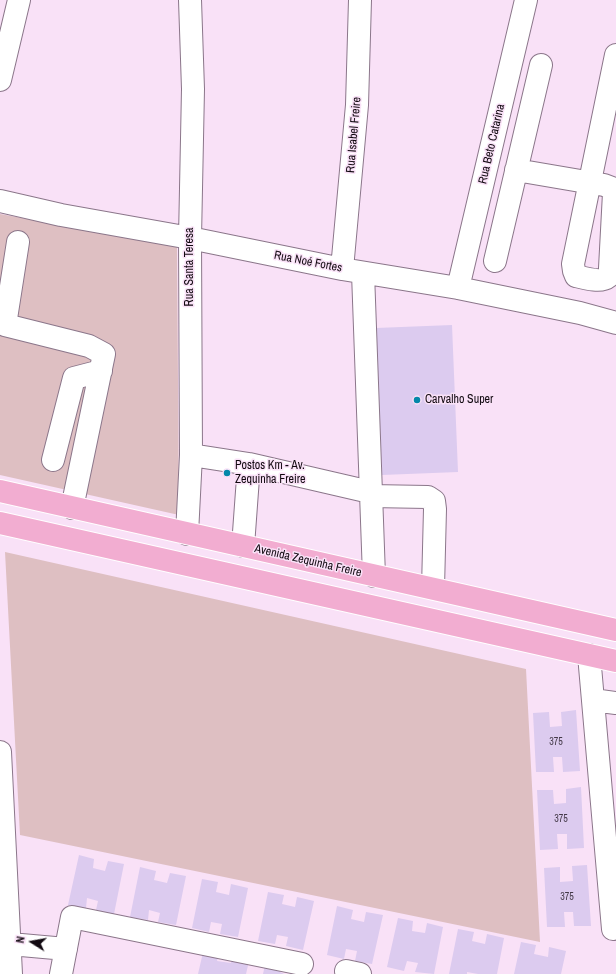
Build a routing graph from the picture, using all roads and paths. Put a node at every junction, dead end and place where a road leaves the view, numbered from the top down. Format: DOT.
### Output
graph roads {
  1 [pos="19,0"];
  2 [pos="190,0"];
  3 [pos="360,0"];
  4 [pos="526,0"];
  5 [pos="616,55"];
  6 [pos="541,65"];
  7 [pos="0,80"];
  8 [pos="516,170"];
  9 [pos="590,183"];
  10 [pos="615,198"];
  11 [pos="0,201"];
  12 [pos="190,238"];
  13 [pos="18,242"];
  14 [pos="495,261"];
  15 [pos="342,269"];
  16 [pos="363,273"];
  17 [pos="586,278"];
  18 [pos="458,288"];
  19 [pos="580,313"];
  20 [pos="616,323"];
  21 [pos="101,371"];
  22 [pos="191,455"];
  23 [pos="53,460"];
  24 [pos="249,464"];
  25 [pos="0,491"];
  26 [pos="370,494"];
  27 [pos="72,508"];
  28 [pos="0,523"];
  29 [pos="187,534"];
  30 [pos="243,546"];
  31 [pos="374,576"];
  32 [pos="433,588"];
  33 [pos="532,611"];
  34 [pos="574,620"];
  35 [pos="616,630"];
  36 [pos="526,641"];
  37 [pos="566,650"];
  38 [pos="590,655"];
  39 [pos="616,661"];
  40 [pos="593,700"];
  41 [pos="616,703"];
  42 [pos="0,752"];
  43 [pos="613,929"];
  44 [pos="10,944"];
  45 [pos="66,948"];
  46 [pos="302,964"];
  47 [pos="65,973"];
  48 [pos="11,974"];
  1 -- 7 [label="street"];
  2 -- 12 [label="street, Rua Santa Teresa"];
  3 -- 15 [label="street, Rua Isabel Freire"];
  4 -- 18 [label="street, Rua Beto Catarina"];
  5 -- 9 [label="street"];
  6 -- 8 [label="street"];
  8 -- 9 [label="street"];
  8 -- 14 [label="street"];
  9 -- 10 [label="street"];
  9 -- 17 [label="street"];
  10 -- 17 [label="street"];
  11 -- 12 [label="street, Rua Noé Fortes"];
  12 -- 15 [label="street, Rua Noé Fortes"];
  12 -- 22 [label="street, Rua Santa Teresa"];
  13 -- 21 [label="street"];
  15 -- 16 [label="street, Rua Noé Fortes"];
  16 -- 18 [label="street, Rua Noé Fortes"];
  16 -- 26 [label="street"];
  17 -- 19 [label="street"];
  18 -- 19 [label="street, Rua Noé Fortes"];
  19 -- 20 [label="street, Rua Noé Fortes"];
  21 -- 23 [label="street"];
  21 -- 27 [label="street"];
  22 -- 24 [label="street"];
  22 -- 29 [label="street, Rua Santa Teresa"];
  24 -- 26 [label="street"];
  24 -- 30 [label="street"];
  25 -- 27 [label="main road, Avenida Zequinha Freire"];
  26 -- 31 [label="street"];
  26 -- 32 [label="street"];
  27 -- 29 [label="main road, Avenida Zequinha Freire"];
  28 -- 36 [label="main road"];
  29 -- 30 [label="main road, Avenida Zequinha Freire"];
  30 -- 31 [label="main road, Avenida Zequinha Freire"];
  31 -- 32 [label="main road, Avenida Zequinha Freire"];
  32 -- 33 [label="main road, Avenida Zequinha Freire"];
  33 -- 34 [label="main road, Avenida Zequinha Freire"];
  33 -- 36 [label="main road"];
  34 -- 35 [label="main road, Avenida Zequinha Freire"];
  34 -- 37 [label="main road"];
  36 -- 37 [label="main road"];
  37 -- 38 [label="main road"];
  38 -- 39 [label="main road"];
  38 -- 40 [label="street"];
  40 -- 41 [label="street"];
  40 -- 43 [label="street"];
  42 -- 44 [label="street"];
  44 -- 45 [label="street"];
  44 -- 48 [label="street"];
  45 -- 46 [label="street"];
  45 -- 47 [label="street"];
}
